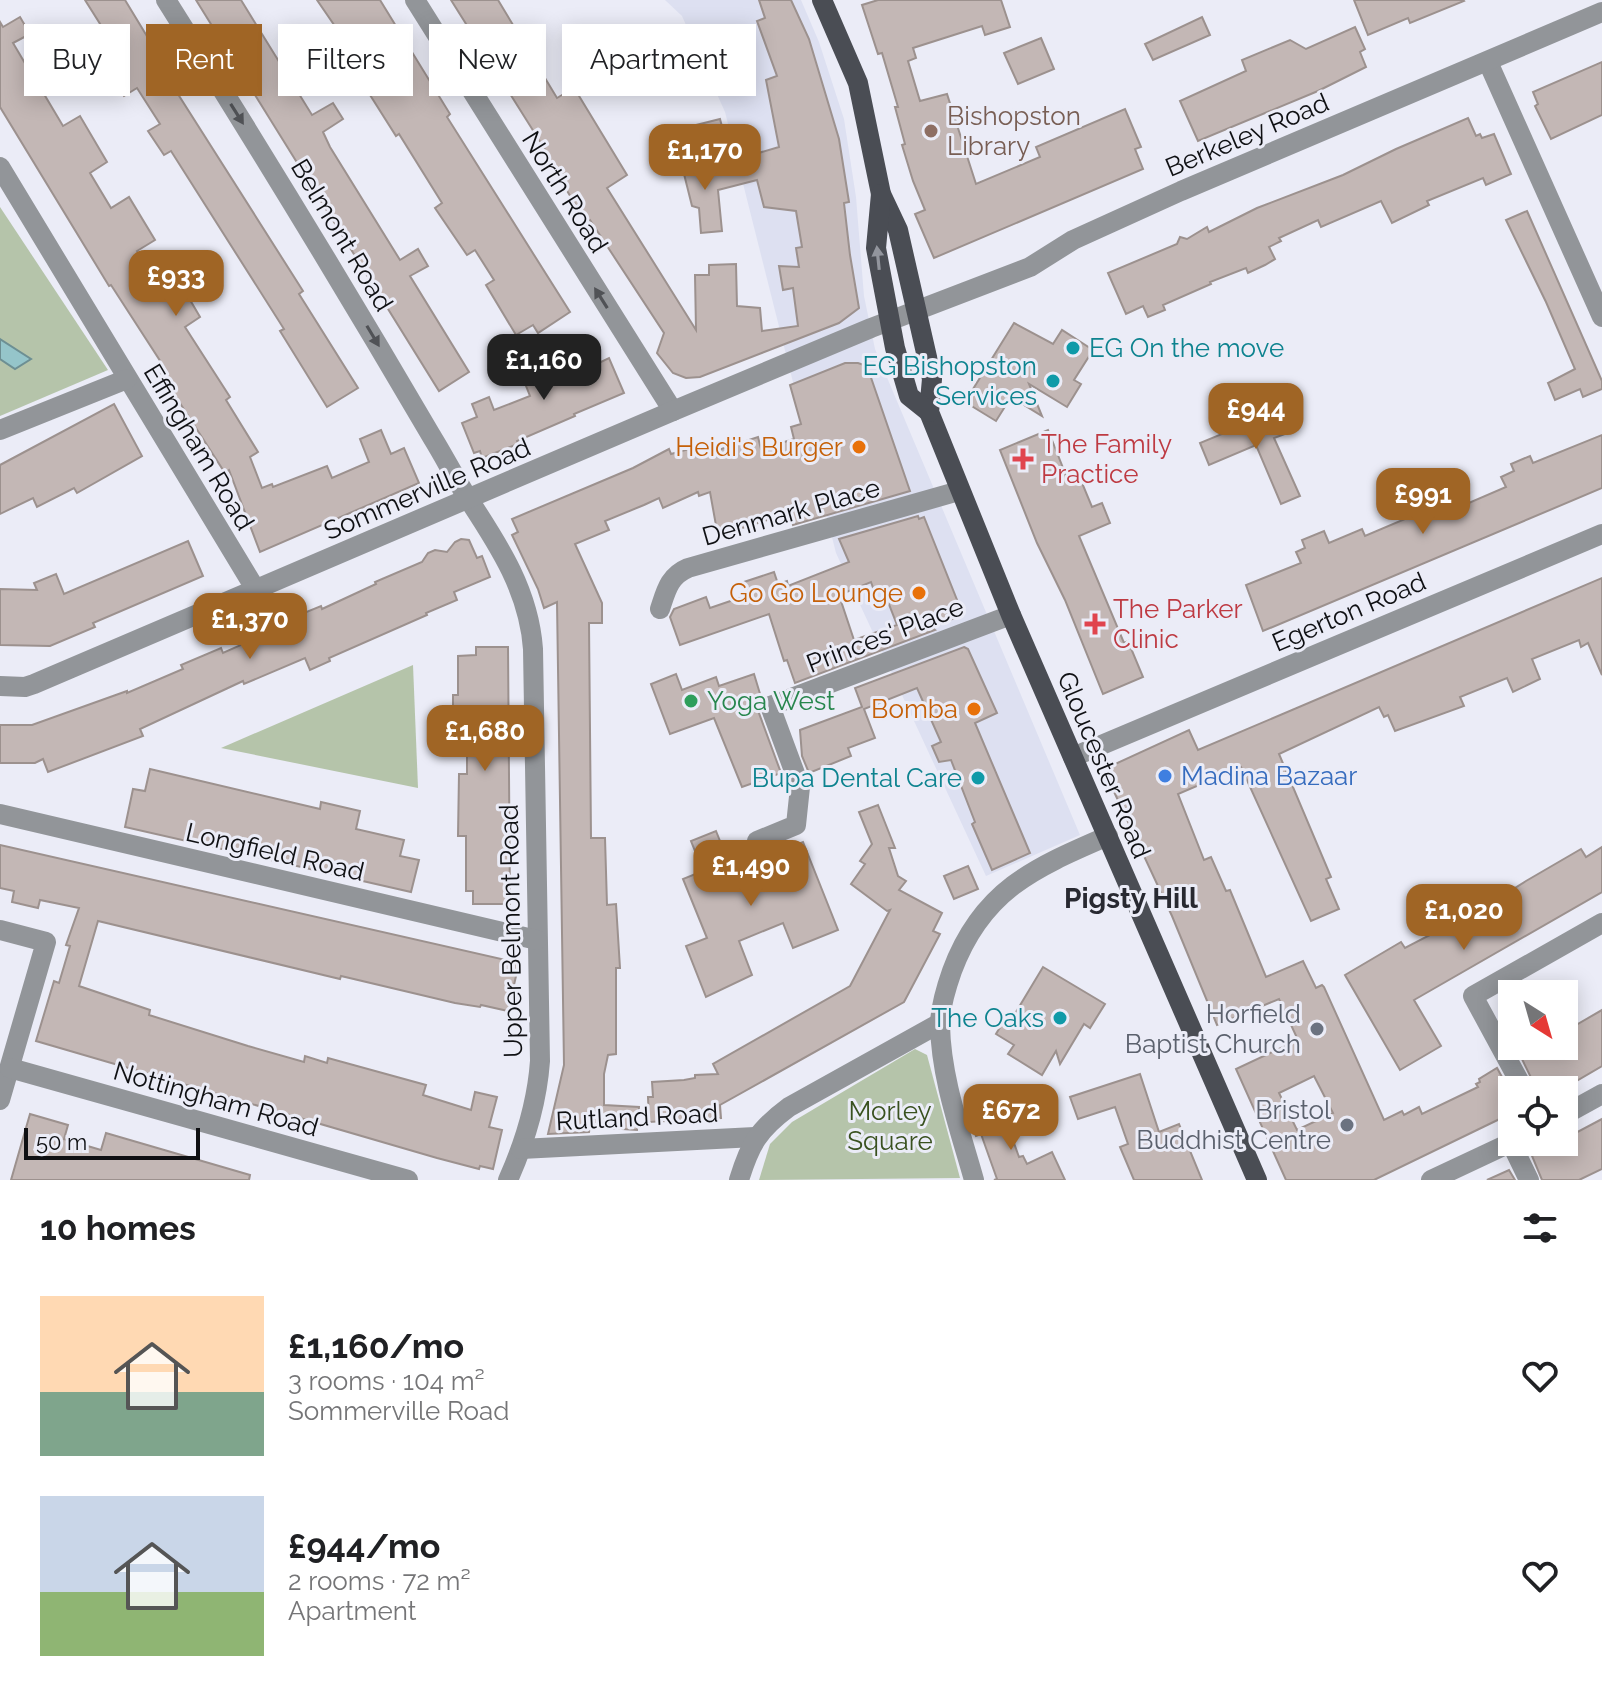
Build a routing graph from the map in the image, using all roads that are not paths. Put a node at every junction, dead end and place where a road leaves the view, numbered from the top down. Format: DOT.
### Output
graph roads {
  1 [pos="166,0"];
  2 [pos="415,0"];
  3 [pos="822,0"];
  4 [pos="1602,12"];
  5 [pos="1488,62"];
  6 [pos="0,167"];
  7 [pos="881,194"];
  8 [pos="917,311"];
  9 [pos="1602,317"];
  10 [pos="889,322"];
  11 [pos="127,379"];
  12 [pos="673,411"];
  13 [pos="929,412"];
  14 [pos="0,430"];
  15 [pos="959,491"];
  16 [pos="469,499"];
  17 [pos="1602,534"];
  18 [pos="256,590"];
  19 [pos="660,609"];
  20 [pos="1011,615"];
  21 [pos="0,686"];
  22 [pos="1073,757"];
  23 [pos="0,814"];
  24 [pos="1108,836"];
  25 [pos="757,841"];
  26 [pos="1602,923"];
  27 [pos="0,930"];
  28 [pos="537,940"];
  29 [pos="940,1023"];
  30 [pos="10,1068"];
  31 [pos="1516,1076"];
  32 [pos="1602,1094"];
  33 [pos="0,1100"];
  34 [pos="1578,1107"];
  35 [pos="755,1137"];
  36 [pos="521,1149"];
  37 [pos="1498,1149"];
  38 [pos="1518,1156"];
  39 [pos="408,1180"];
  40 [pos="508,1180"];
  41 [pos="739,1180"];
  42 [pos="974,1180"];
  43 [pos="1257,1180"];
  44 [pos="1431,1180"];
  45 [pos="1529,1180"];
  1 -- 16 [label="street, Belmont Road, one-way"];
  12 -- 2 [label="street, North Road, one-way"];
  3 -- 7 [label="main road, Gloucester Road"];
  4 -- 5 [label="street, Berkeley Road"];
  5 -- 8 [label="street, Berkeley Road"];
  5 -- 9 [label="street"];
  6 -- 11 [label="street, Effingham Road"];
  7 -- 8 [label="main road, Gloucester Road"];
  10 -- 7 [label="main road, Gloucester Road, one-way"];
  8 -- 10 [label="street, Sommerville Road"];
  8 -- 13 [label="main road, Gloucester Road"];
  10 -- 12 [label="street, Sommerville Road"];
  10 -- 13 [label="main road, Gloucester Road"];
  11 -- 14 [label="street"];
  11 -- 18 [label="street, Effingham Road"];
  12 -- 16 [label="street, Sommerville Road"];
  13 -- 15 [label="main road, Gloucester Road"];
  15 -- 19 [label="street, Denmark Place"];
  15 -- 20 [label="main road, Gloucester Road"];
  16 -- 18 [label="street, Sommerville Road"];
  16 -- 28 [label="street, Upper Belmont Road"];
  17 -- 22 [label="street, Egerton Road"];
  18 -- 21 [label="street, Sommerville Road"];
  20 -- 22 [label="main road, Gloucester Road"];
  20 -- 25 [label="street, Princes' Place"];
  22 -- 24 [label="main road, Gloucester Road"];
  23 -- 28 [label="street, Longfield Road"];
  24 -- 29 [label="street"];
  24 -- 43 [label="main road, Gloucester Road"];
  26 -- 31 [label="street"];
  27 -- 30 [label="street"];
  28 -- 36 [label="street, Upper Belmont Road"];
  29 -- 35 [label="street"];
  29 -- 42 [label="street"];
  30 -- 33 [label="street"];
  30 -- 39 [label="street, Nottingham Road"];
  32 -- 34 [label="street"];
  35 -- 36 [label="street, Rutland Road"];
  35 -- 41 [label="street"];
  36 -- 40 [label="street, Upper Belmont Road"];
  37 -- 44 [label="street"];
  38 -- 45 [label="street"];
}
